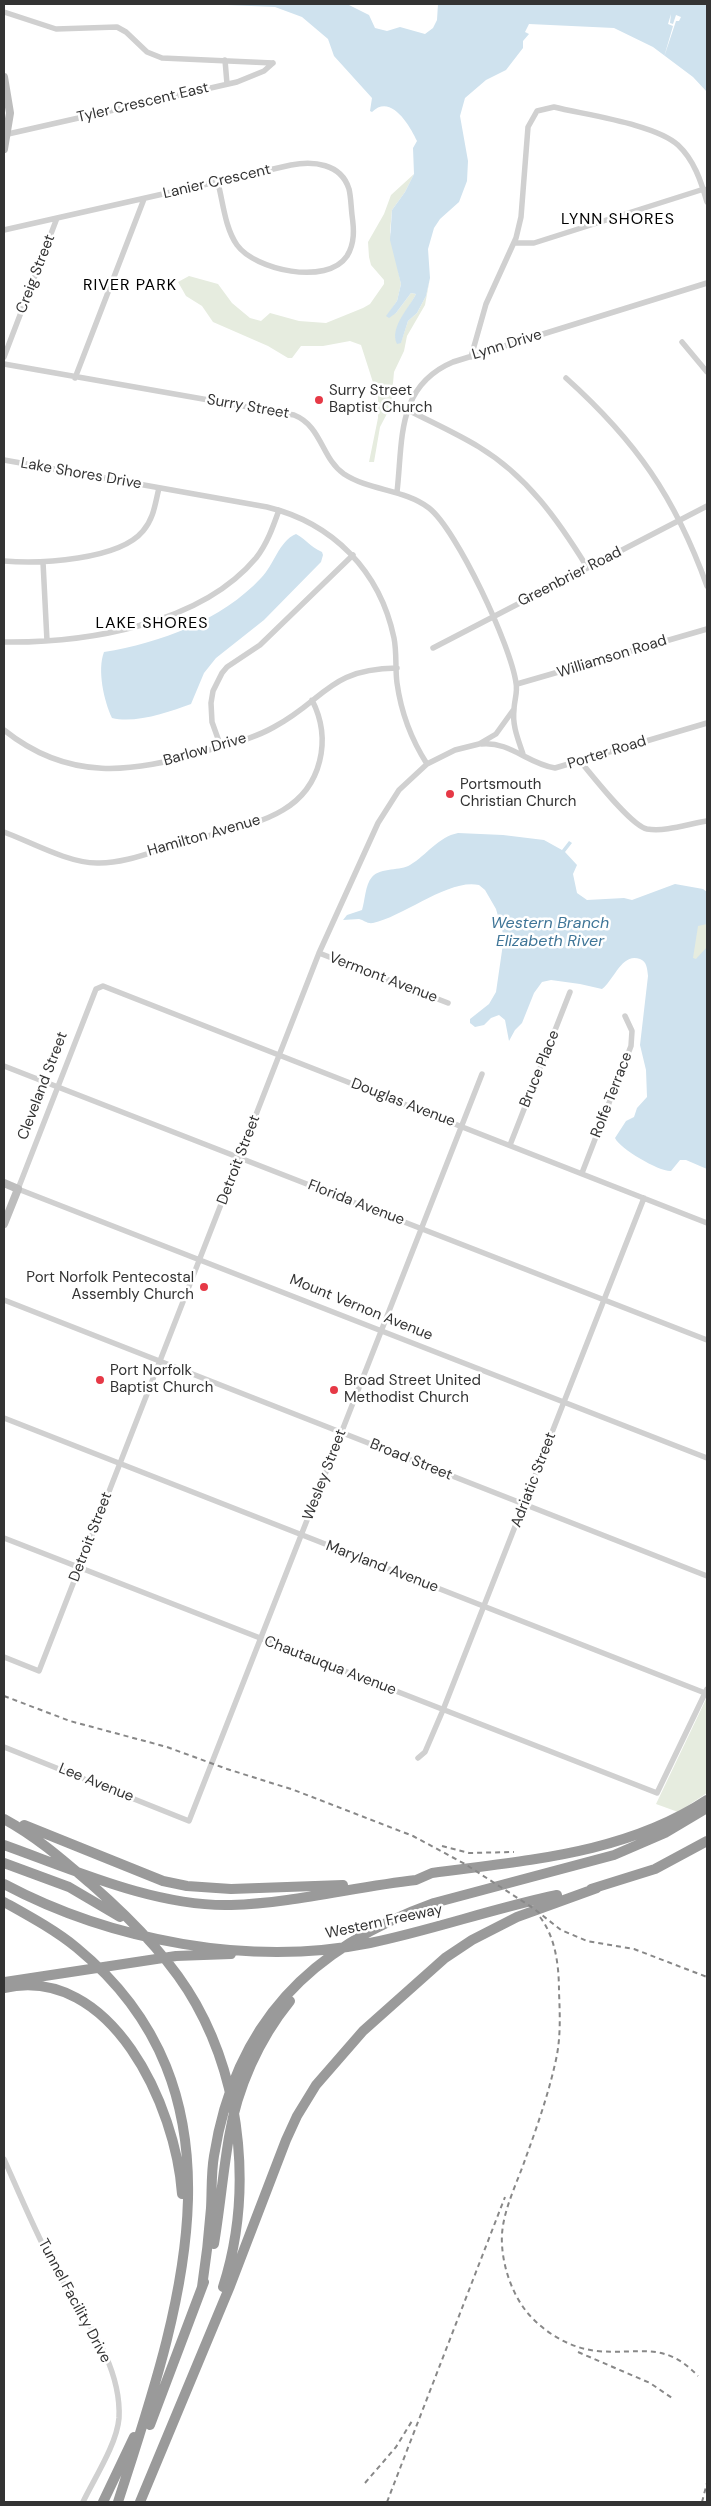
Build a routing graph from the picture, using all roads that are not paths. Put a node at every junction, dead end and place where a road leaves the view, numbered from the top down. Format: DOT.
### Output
graph roads {
  1 [pos="4,12"];
  2 [pos="225,60"];
  3 [pos="4,77"];
  4 [pos="227,84"];
  5 [pos="8,134"];
  6 [pos="4,149"];
  7 [pos="218,183"];
  8 [pos="704,190"];
  9 [pos="144,199"];
  10 [pos="707,202"];
  11 [pos="57,218"];
  12 [pos="4,230"];
  13 [pos="514,243"];
  14 [pos="707,283"];
  15 [pos="682,342"];
  16 [pos="4,357"];
  17 [pos="471,357"];
  18 [pos="4,364"];
  19 [pos="707,372"];
  20 [pos="75,378"];
  21 [pos="566,378"];
  22 [pos="408,410"];
  23 [pos="4,460"];
  24 [pos="159,488"];
  25 [pos="398,492"];
  26 [pos="707,506"];
  27 [pos="279,510"];
  28 [pos="680,520"];
  29 [pos="353,555"];
  30 [pos="4,561"];
  31 [pos="43,562"];
  32 [pos="587,567"];
  33 [pos="707,586"];
  34 [pos="493,616"];
  35 [pos="707,629"];
  36 [pos="4,642"];
  37 [pos="47,642"];
  38 [pos="433,648"];
  39 [pos="397,668"];
  40 [pos="517,684"];
  41 [pos="312,700"];
  42 [pos="514,709"];
  43 [pos="707,723"];
  44 [pos="4,730"];
  45 [pos="479,744"];
  46 [pos="220,747"];
  47 [pos="523,754"];
  48 [pos="580,761"];
  49 [pos="427,764"];
  50 [pos="707,821"];
  51 [pos="4,832"];
  52 [pos="319,953"];
  53 [pos="98,987"];
  54 [pos="570,992"];
  55 [pos="448,1003"];
  56 [pos="625,1016"];
  57 [pos="279,1056"];
  58 [pos="4,1066"];
  59 [pos="482,1074"];
  60 [pos="58,1087"];
  61 [pos="462,1126"];
  62 [pos="510,1145"];
  63 [pos="240,1157"];
  64 [pos="582,1173"];
  65 [pos="4,1183"];
  66 [pos="18,1189"];
  67 [pos="644,1198"];
  68 [pos="707,1223"];
  69 [pos="4,1224"];
  70 [pos="422,1228"];
  71 [pos="200,1260"];
  72 [pos="4,1300"];
  73 [pos="604,1300"];
  74 [pos="381,1331"];
  75 [pos="707,1340"];
  76 [pos="160,1362"];
  77 [pos="564,1402"];
  78 [pos="4,1418"];
  79 [pos="342,1432"];
  80 [pos="707,1458"];
  81 [pos="120,1464"];
  82 [pos="524,1504"];
  83 [pos="301,1535"];
  84 [pos="4,1538"];
  85 [pos="80,1568"];
  86 [pos="707,1576"];
  87 [pos="484,1606"];
  88 [pos="260,1639"];
  89 [pos="4,1657"];
  90 [pos="706,1691"];
  91 [pos="443,1710"];
  92 [pos="4,1747"];
  93 [pos="418,1758"];
  94 [pos="707,1800"];
  95 [pos="707,1808"];
  96 [pos="4,1818"];
  97 [pos="189,1821"];
  98 [pos="707,1841"];
  99 [pos="8,1847"];
  100 [pos="4,1863"];
  101 [pos="384,1883"];
  102 [pos="4,1884"];
  103 [pos="597,1888"];
  104 [pos="4,1902"];
  105 [pos="147,1940"];
  106 [pos="267,1953"];
  107 [pos="4,1982"];
  108 [pos="4,1988"];
  109 [pos="4,2159"];
  110 [pos="182,2273"];
  111 [pos="205,2343"];
  112 [pos="151,2400"];
  113 [pos="83,2502"];
  114 [pos="104,2502"];
  115 [pos="118,2502"];
  116 [pos="140,2502"];
  1 -- 2 [label="street"];
  2 -- 4 [label="street"];
  2 -- 4 [label="street, Tyler Crescent East"];
  3 -- 5 [label="street"];
  4 -- 5 [label="street, Tyler Crescent East"];
  5 -- 6 [label="street"];
  7 -- 7 [label="street, Lanier Crescent"];
  7 -- 9 [label="street, Lanier Crescent"];
  8 -- 10 [label="street"];
  8 -- 13 [label="street"];
  8 -- 13 [label="street"];
  9 -- 11 [label="street, Lanier Crescent"];
  9 -- 20 [label="street"];
  11 -- 12 [label="street, Lanier Crescent"];
  11 -- 16 [label="street, Creig Street"];
  13 -- 17 [label="street"];
  14 -- 17 [label="street, Lynn Drive"];
  15 -- 19 [label="street"];
  17 -- 22 [label="street, Lynn Drive"];
  18 -- 20 [label="street, Surry Street"];
  20 -- 25 [label="street, Surry Street"];
  21 -- 28 [label="street"];
  22 -- 25 [label="street, Lynn Drive"];
  22 -- 32 [label="street"];
  23 -- 24 [label="street, Lake Shores Drive"];
  24 -- 27 [label="street, Lake Shores Drive"];
  24 -- 31 [label="street, Lake Shores Drive"];
  25 -- 34 [label="street, Surry Street"];
  26 -- 28 [label="street, Greenbrier Road"];
  27 -- 29 [label="street, Lake Shores Drive"];
  27 -- 37 [label="street"];
  28 -- 32 [label="street, Greenbrier Road"];
  28 -- 33 [label="street"];
  29 -- 39 [label="street, Lake Shores Drive"];
  29 -- 46 [label="street"];
  30 -- 31 [label="street, Lake Shores Drive"];
  31 -- 37 [label="street"];
  32 -- 34 [label="street, Greenbrier Road"];
  34 -- 38 [label="street, Greenbrier Road"];
  34 -- 40 [label="street, Surry Street"];
  35 -- 40 [label="street, Williamson Road"];
  36 -- 37 [label="street"];
  39 -- 41 [label="street, Barlow Drive"];
  39 -- 49 [label="street, Lake Shores Drive"];
  40 -- 42 [label="street, Surry Street"];
  41 -- 46 [label="street, Barlow Drive"];
  41 -- 51 [label="street, Hamilton Avenue"];
  42 -- 45 [label="street, Detroit Street"];
  42 -- 47 [label="street, Surry Street"];
  43 -- 48 [label="street, Porter Road"];
  44 -- 46 [label="street, Barlow Drive"];
  45 -- 47 [label="street, Porter Road"];
  45 -- 49 [label="street, Detroit Street"];
  47 -- 48 [label="street, Porter Road"];
  48 -- 50 [label="street"];
  49 -- 52 [label="street, Detroit Street"];
  52 -- 55 [label="street, Vermont Avenue"];
  52 -- 57 [label="street, Detroit Street"];
  53 -- 57 [label="street, Douglas Avenue"];
  53 -- 60 [label="street, Cleveland Street"];
  54 -- 62 [label="street, Bruce Place"];
  56 -- 64 [label="street, Rolfe Terrace"];
  57 -- 61 [label="street, Douglas Avenue"];
  57 -- 63 [label="street, Detroit Street"];
  58 -- 60 [label="street, Florida Avenue"];
  59 -- 61 [label="street, Wesley Street"];
  60 -- 63 [label="street, Florida Avenue"];
  60 -- 66 [label="street, Cleveland Street"];
  61 -- 62 [label="street, Douglas Avenue"];
  61 -- 70 [label="street, Wesley Street"];
  62 -- 64 [label="street, Douglas Avenue"];
  63 -- 70 [label="street, Florida Avenue"];
  63 -- 71 [label="street, Detroit Street"];
  64 -- 67 [label="street, Douglas Avenue"];
  65 -- 66 [label="street, Mount Vernon Avenue"];
  66 -- 69 [label="street, Cleveland Street"];
  66 -- 71 [label="street, Mount Vernon Avenue"];
  67 -- 68 [label="street, Douglas Avenue"];
  67 -- 73 [label="street, Adriatic Street"];
  70 -- 73 [label="street, Florida Avenue"];
  70 -- 74 [label="street, Wesley Street"];
  71 -- 74 [label="street, Mount Vernon Avenue"];
  71 -- 76 [label="street, Detroit Street"];
  72 -- 76 [label="street, Broad Street"];
  73 -- 75 [label="street, Florida Avenue"];
  73 -- 77 [label="street, Adriatic Street"];
  74 -- 77 [label="street, Mount Vernon Avenue"];
  74 -- 79 [label="street, Wesley Street"];
  76 -- 79 [label="street, Broad Street"];
  76 -- 81 [label="street, Detroit Street"];
  77 -- 80 [label="street, Mount Vernon Avenue"];
  77 -- 82 [label="street, Adriatic Street"];
  78 -- 81 [label="street, Maryland Avenue"];
  79 -- 82 [label="street, Broad Street"];
  79 -- 83 [label="street, Wesley Street"];
  81 -- 83 [label="street, Maryland Avenue"];
  81 -- 85 [label="street, Detroit Street"];
  82 -- 86 [label="street, Broad Street"];
  82 -- 87 [label="street, Adriatic Street"];
  83 -- 87 [label="street, Maryland Avenue"];
  83 -- 88 [label="street, Wesley Street"];
  84 -- 85 [label="street, Chautauqua Avenue"];
  85 -- 88 [label="street, Chautauqua Avenue"];
  85 -- 89 [label="street, Detroit Street"];
  87 -- 90 [label="street, Maryland Avenue"];
  87 -- 91 [label="street, Adriatic Street"];
  88 -- 91 [label="street, Chautauqua Avenue"];
  88 -- 97 [label="street, Wesley Street"];
  90 -- 91 [label="street, Chautauqua Avenue"];
  91 -- 93 [label="street, Adriatic Street"];
  92 -- 97 [label="street, Lee Avenue"];
  94 -- 101 [label="highway"];
  95 -- 115 [label="highway"];
  96 -- 101 [label="highway"];
  96 -- 105 [label="highway"];
  98 -- 103 [label="highway, Western Freeway"];
  99 -- 101 [label="highway"];
  100 -- 105 [label="highway"];
  102 -- 106 [label="highway, Western Freeway"];
  103 -- 106 [label="highway, Western Freeway"];
  103 -- 111 [label="highway"];
  104 -- 110 [label="highway"];
  105 -- 111 [label="highway"];
  106 -- 107 [label="highway"];
  108 -- 110 [label="highway"];
  109 -- 113 [label="street, Tunnel Facility Drive"];
  110 -- 112 [label="highway"];
  111 -- 116 [label="highway"];
  112 -- 114 [label="highway"];
  112 -- 115 [label="highway"];
}
